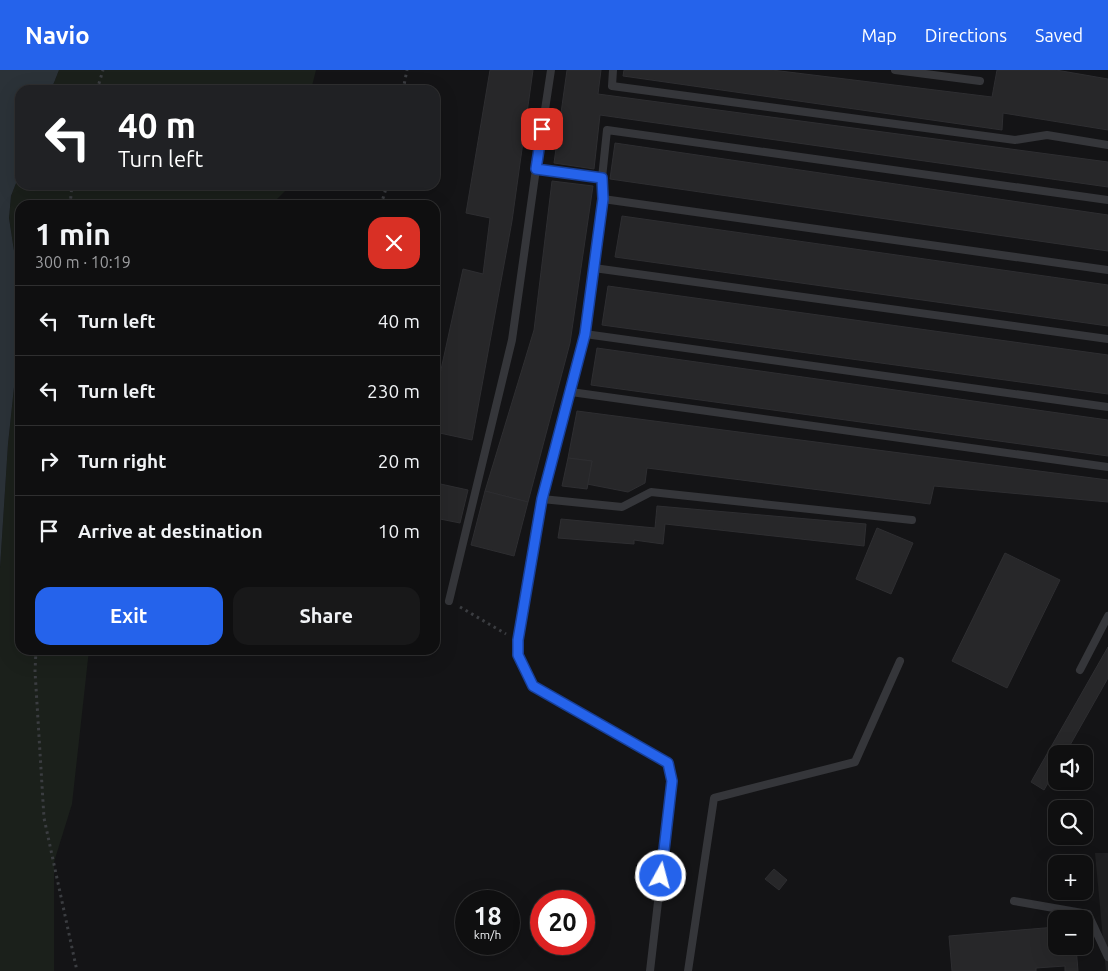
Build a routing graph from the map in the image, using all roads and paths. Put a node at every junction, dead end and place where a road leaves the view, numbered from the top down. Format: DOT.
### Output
graph roads {
  1 [pos="102,70"];
  2 [pos="407,70"];
  3 [pos="551,70"];
  4 [pos="614,70"];
  5 [pos="895,70"];
  6 [pos="900,70"];
  7 [pos="980,81"];
  8 [pos="98,85"];
  9 [pos="404,85"];
  10 [pos="1108,145"];
  11 [pos="536,169"];
  12 [pos="602,178"];
  13 [pos="603,199"];
  14 [pos="1108,200"];
  15 [pos="594,268"];
  16 [pos="1108,270"];
  17 [pos="585,334"];
  18 [pos="1108,338"];
  19 [pos="571,392"];
  20 [pos="1108,406"];
  21 [pos="1108,467"];
  22 [pos="542,499"];
  23 [pos="912,520"];
  24 [pos="449,601"];
  25 [pos="1108,616"];
  26 [pos="518,640"];
  27 [pos="36,655"];
  28 [pos="900,661"];
  29 [pos="1080,670"];
  30 [pos="1014,901"];
  31 [pos="1108,957"];
  32 [pos="77,971"];
  33 [pos="650,971"];
  34 [pos="688,971"];
  1 -- 8 [label="path"];
  2 -- 9 [label="path"];
  3 -- 11 [label="lane"];
  4 -- 10 [label="lane"];
  5 -- 6 [label="lane"];
  6 -- 7 [label="lane"];
  11 -- 12 [label="lane"];
  11 -- 24 [label="lane"];
  12 -- 13 [label="lane"];
  12 -- 14 [label="lane"];
  13 -- 15 [label="lane"];
  13 -- 16 [label="lane"];
  15 -- 17 [label="lane"];
  15 -- 18 [label="lane"];
  17 -- 19 [label="lane"];
  17 -- 20 [label="lane"];
  19 -- 21 [label="lane"];
  19 -- 22 [label="lane"];
  22 -- 23 [label="lane"];
  22 -- 26 [label="lane"];
  24 -- 26 [label="path"];
  25 -- 29 [label="lane"];
  26 -- 33 [label="lane"];
  27 -- 32 [label="path"];
  28 -- 34 [label="lane"];
  30 -- 31 [label="lane"];
}
